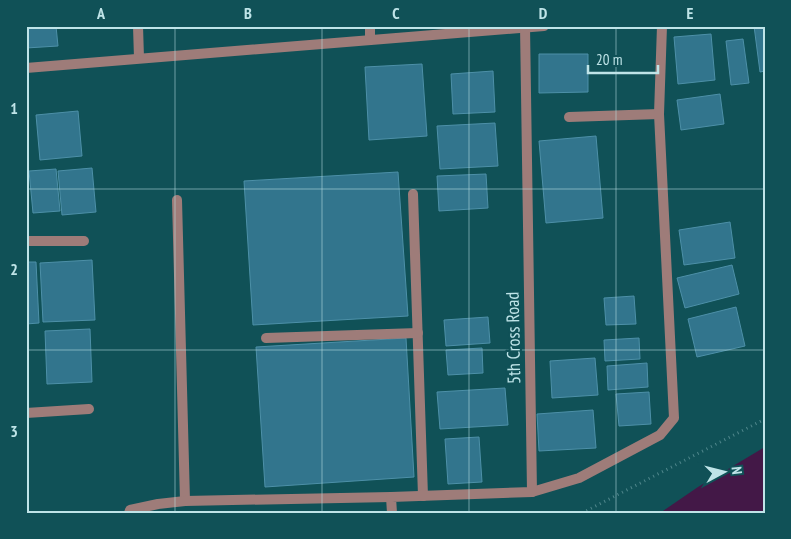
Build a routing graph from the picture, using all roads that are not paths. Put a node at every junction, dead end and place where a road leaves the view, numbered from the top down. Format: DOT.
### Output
graph roads {
  1 [pos="138,26"];
  2 [pos="370,26"];
  3 [pos="544,26"];
  4 [pos="662,26"];
  5 [pos="525,27"];
  6 [pos="370,40"];
  7 [pos="139,58"];
  8 [pos="26,68"];
  9 [pos="659,114"];
  10 [pos="569,117"];
  11 [pos="413,194"];
  12 [pos="177,200"];
  13 [pos="26,241"];
  14 [pos="84,241"];
  15 [pos="418,333"];
  16 [pos="266,338"];
  17 [pos="89,409"];
  18 [pos="26,413"];
  19 [pos="532,492"];
  20 [pos="423,496"];
  21 [pos="391,497"];
  22 [pos="185,501"];
  23 [pos="129,513"];
  24 [pos="392,513"];
  1 -- 7 [label="street"];
  2 -- 6 [label="street"];
  3 -- 5 [label="street"];
  4 -- 9 [label="street"];
  5 -- 6 [label="street"];
  5 -- 19 [label="street, 5th Cross Road"];
  6 -- 7 [label="street"];
  7 -- 8 [label="street"];
  9 -- 10 [label="street"];
  9 -- 19 [label="street"];
  11 -- 15 [label="street"];
  12 -- 22 [label="street"];
  13 -- 14 [label="street"];
  15 -- 16 [label="street"];
  15 -- 20 [label="street"];
  17 -- 18 [label="street"];
  19 -- 20 [label="street"];
  20 -- 21 [label="street"];
  21 -- 22 [label="street"];
  21 -- 24 [label="street"];
  22 -- 23 [label="street"];
}
